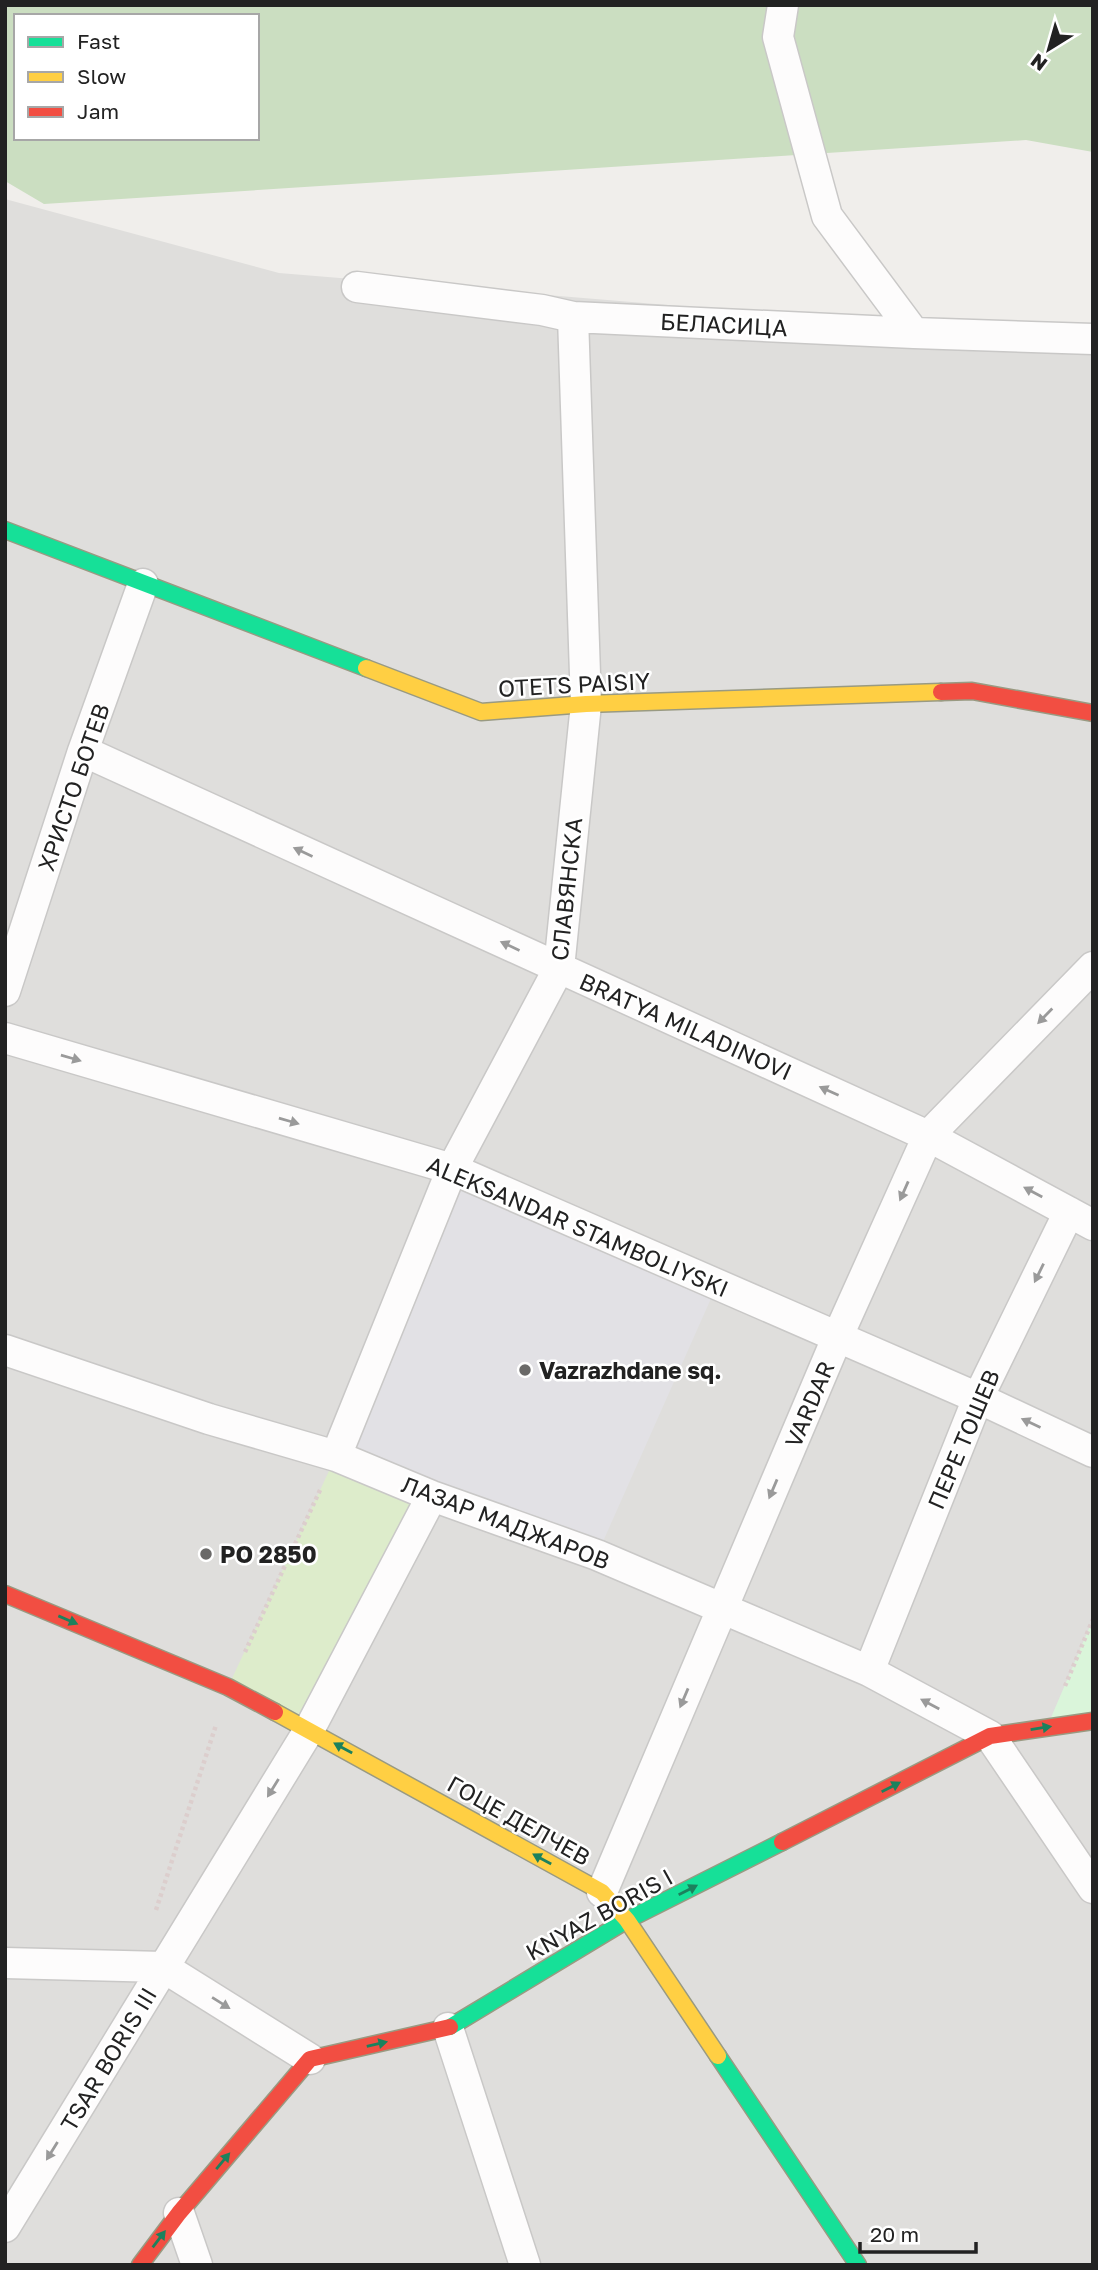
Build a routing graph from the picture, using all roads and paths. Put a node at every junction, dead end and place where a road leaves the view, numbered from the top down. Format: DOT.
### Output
graph roads {
  1 [pos="783,5"];
  2 [pos="357,287"];
  3 [pos="573,317"];
  4 [pos="914,333"];
  5 [pos="1093,339"];
  6 [pos="5,530"];
  7 [pos="143,584"];
  8 [pos="586,704"];
  9 [pos="1093,713"];
  10 [pos="83,751"];
  11 [pos="1093,967"];
  12 [pos="559,968"];
  13 [pos="5,991"];
  14 [pos="5,1038"];
  15 [pos="928,1136"];
  16 [pos="452,1168"];
  17 [pos="1081,1218"];
  18 [pos="837,1338"];
  19 [pos="5,1350"];
  20 [pos="978,1398"];
  21 [pos="1093,1452"];
  22 [pos="336,1456"];
  23 [pos="432,1496"];
  24 [pos="5,1594"];
  25 [pos="722,1608"];
  26 [pos="1093,1619"];
  27 [pos="869,1671"];
  28 [pos="1093,1721"];
  29 [pos="1048,1727"];
  30 [pos="309,1730"];
  31 [pos="990,1736"];
  32 [pos="1093,1888"];
  33 [pos="601,1892"];
  34 [pos="627,1920"];
  35 [pos="5,1963"];
  36 [pos="163,1967"];
  37 [pos="449,2028"];
  38 [pos="310,2059"];
  39 [pos="179,2213"];
  40 [pos="5,2227"];
  41 [pos="140,2265"];
  42 [pos="197,2265"];
  43 [pos="524,2265"];
  44 [pos="858,2265"];
  1 -- 4 [label="street"];
  2 -- 3 [label="street, БЕЛАСИЦА"];
  3 -- 4 [label="street, БЕЛАСИЦА"];
  3 -- 8 [label="street, СЛАВЯНСКА"];
  4 -- 5 [label="street, БЕЛАСИЦА"];
  6 -- 7 [label="street, OTETS PAISIY"];
  7 -- 8 [label="street, OTETS PAISIY"];
  7 -- 10 [label="street, ХРИСТО БОТЕВ"];
  8 -- 9 [label="street, OTETS PAISIY"];
  8 -- 12 [label="street, СЛАВЯНСКА"];
  12 -- 10 [label="street, BRATYA MILADINOVI, one-way"];
  10 -- 13 [label="street, ХРИСТО БОТЕВ"];
  11 -- 15 [label="street, VARDAR, one-way"];
  15 -- 12 [label="street, BRATYA MILADINOVI, one-way"];
  12 -- 16 [label="street, СЛАВЯНСКА"];
  14 -- 16 [label="street, ALEKSANDAR STAMBOLIYSKI, one-way"];
  17 -- 15 [label="street, BRATYA MILADINOVI, one-way"];
  15 -- 18 [label="street, VARDAR, one-way"];
  16 -- 18 [label="street, ALEKSANDAR STAMBOLIYSKI"];
  16 -- 22 [label="street, СЛАВЯНСКА"];
  17 -- 20 [label="street, ПЕРЕ ТОШЕВ, one-way"];
  18 -- 20 [label="street, ALEKSANDAR STAMBOLIYSKI"];
  18 -- 25 [label="street, VARDAR, one-way"];
  19 -- 22 [label="street, ЛАЗАР МАДЖАРОВ"];
  21 -- 20 [label="street, ALEKSANDAR STAMBOLIYSKI, one-way"];
  20 -- 27 [label="street, ПЕРЕ ТОШЕВ"];
  22 -- 23 [label="street, ЛАЗАР МАДЖАРОВ"];
  23 -- 25 [label="street, ЛАЗАР МАДЖАРОВ"];
  23 -- 30 [label="street"];
  24 -- 30 [label="street, ГОЦЕ ДЕЛЧЕВ, one-way"];
  25 -- 27 [label="street, ЛАЗАР МАДЖАРОВ"];
  25 -- 33 [label="street, VARDAR, one-way"];
  26 -- 29 [label="path"];
  31 -- 27 [label="street, ЛАЗАР МАДЖАРОВ, one-way"];
  28 -- 29 [label="street, KNYAZ BORIS I"];
  31 -- 29 [label="street, KNYAZ BORIS I, one-way"];
  33 -- 30 [label="street, ГОЦЕ ДЕЛЧЕВ, one-way"];
  30 -- 36 [label="street, one-way"];
  31 -- 32 [label="street"];
  34 -- 31 [label="street, KNYAZ BORIS I, one-way"];
  33 -- 34 [label="street, ГОЦЕ ДЕЛЧЕВ"];
  34 -- 37 [label="street, KNYAZ BORIS I"];
  34 -- 44 [label="street, ГОЦЕ ДЕЛЧЕВ"];
  35 -- 36 [label="street"];
  36 -- 38 [label="street, TSAR BORIS III, one-way"];
  36 -- 40 [label="street, TSAR BORIS III, one-way"];
  38 -- 37 [label="street, KNYAZ BORIS I, one-way"];
  37 -- 43 [label="street"];
  39 -- 38 [label="street, one-way"];
  41 -- 39 [label="street, one-way"];
  39 -- 42 [label="street"];
}
